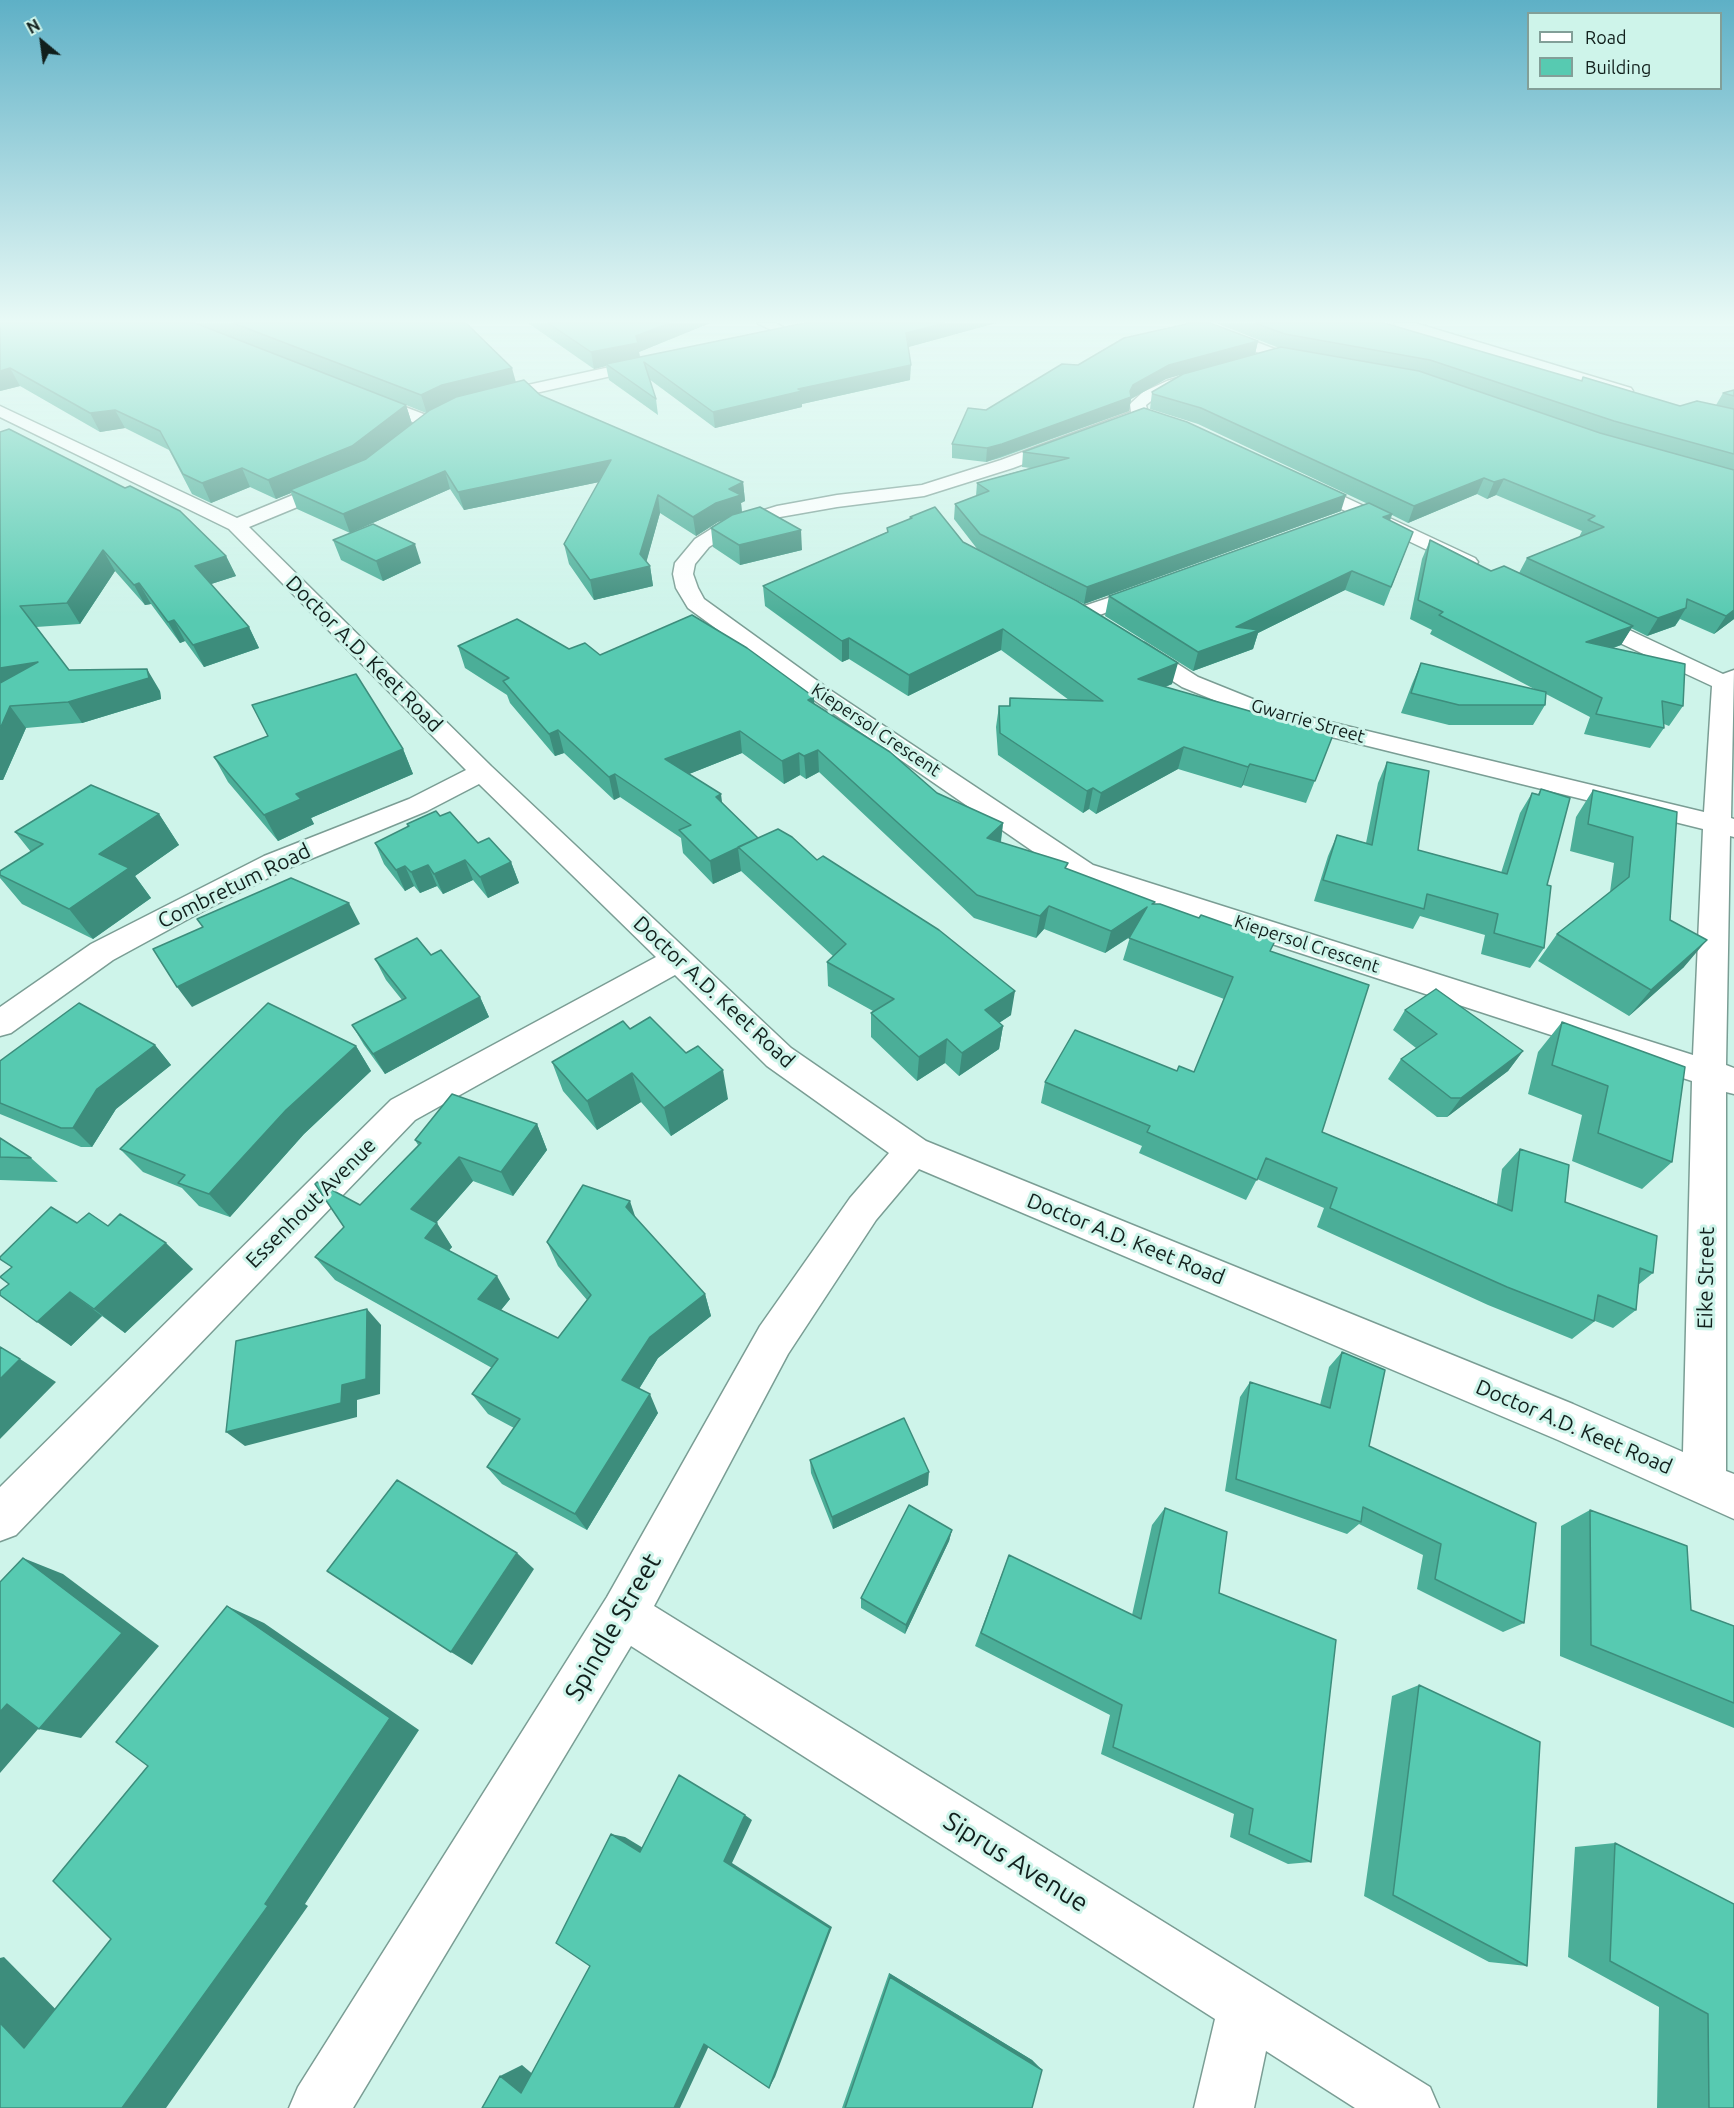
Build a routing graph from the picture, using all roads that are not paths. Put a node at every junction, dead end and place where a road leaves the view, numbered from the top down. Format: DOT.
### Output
graph roads {
  1 [pos="21,421"];
  2 [pos="1137,421"];
  3 [pos="428,422"];
  4 [pos="411,435"];
  5 [pos="1288,476"];
  6 [pos="344,480"];
  7 [pos="1363,512"];
  8 [pos="1341,520"];
  9 [pos="236,525"];
  10 [pos="1490,573"];
  11 [pos="1172,582"];
  12 [pos="1564,608"];
  13 [pos="1729,680"];
  14 [pos="482,772"];
  15 [pos="1726,826"];
  16 [pos="677,960"];
  17 [pos="0,1024"];
  18 [pos="1721,1077"];
  19 [pos="913,1151"];
  20 [pos="1704,1483"];
  21 [pos="1734,1497"];
  22 [pos="0,1519"];
  23 [pos="624,1614"];
  24 [pos="1246,2007"];
  25 [pos="319,2108"];
  26 [pos="1224,2108"];
  27 [pos="1409,2108"];
  1 -- 9 [label="street, Doctor A.D. Keet Road"];
  2 -- 18 [label="street, Kiepersol Crescent"];
  3 -- 4 [label="street"];
  5 -- 7 [label="street"];
  6 -- 9 [label="street"];
  7 -- 8 [label="street"];
  7 -- 10 [label="street"];
  9 -- 14 [label="street, Doctor A.D. Keet Road"];
  11 -- 15 [label="street, Gwarrie Street"];
  12 -- 13 [label="street"];
  13 -- 15 [label="street, Eike Street"];
  14 -- 16 [label="street, Doctor A.D. Keet Road"];
  14 -- 17 [label="street, Combretum Road"];
  15 -- 18 [label="street, Eike Street"];
  16 -- 19 [label="street, Doctor A.D. Keet Road"];
  16 -- 22 [label="street, Essenhout Avenue"];
  18 -- 20 [label="street, Eike Street"];
  19 -- 20 [label="street, Doctor A.D. Keet Road"];
  19 -- 23 [label="street, Spindle Street"];
  20 -- 21 [label="street, Doctor A.D. Keet Road"];
  23 -- 24 [label="street, Siprus Avenue"];
  23 -- 25 [label="street, Spindle Street"];
  24 -- 26 [label="street"];
  24 -- 27 [label="street, Siprus Avenue"];
}
